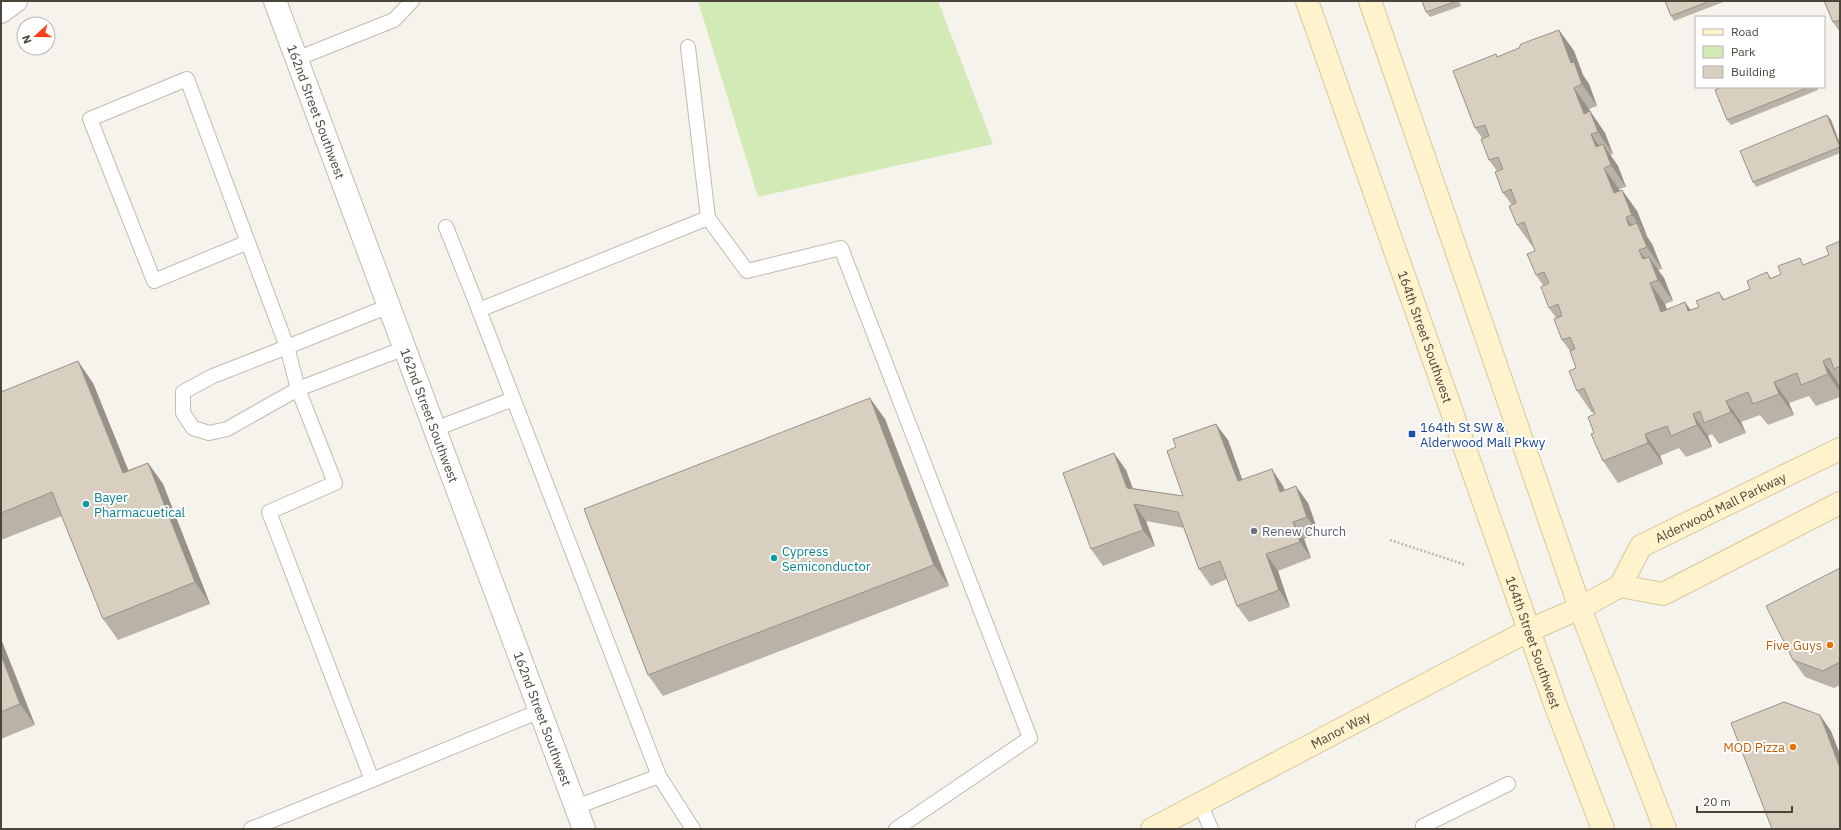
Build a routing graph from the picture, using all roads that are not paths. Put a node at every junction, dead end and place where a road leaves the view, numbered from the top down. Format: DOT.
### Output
graph roads {
  1 [pos="16,1"];
  2 [pos="275,1"];
  3 [pos="412,1"];
  4 [pos="1307,1"];
  5 [pos="1370,1"];
  6 [pos="1,12"];
  7 [pos="688,47"];
  8 [pos="296,59"];
  9 [pos="708,218"];
  10 [pos="446,227"];
  11 [pos="248,242"];
  12 [pos="389,306"];
  13 [pos="479,310"];
  14 [pos="287,347"];
  15 [pos="404,348"];
  16 [pos="298,389"];
  17 [pos="513,399"];
  18 [pos="434,429"];
  19 [pos="1840,449"];
  20 [pos="1840,503"];
  21 [pos="1620,586"];
  22 [pos="1580,608"];
  23 [pos="1530,630"];
  24 [pos="540,711"];
  25 [pos="659,776"];
  26 [pos="372,780"];
  27 [pos="1508,784"];
  28 [pos="1200,803"];
  29 [pos="576,807"];
  30 [pos="251,829"];
  31 [pos="584,829"];
  32 [pos="693,829"];
  33 [pos="896,829"];
  34 [pos="1152,829"];
  35 [pos="1211,829"];
  36 [pos="1424,829"];
  37 [pos="1603,829"];
  38 [pos="1665,829"];
  1 -- 6 [label="street"];
  2 -- 8 [label="street, 162nd Street Southwest"];
  3 -- 8 [label="lane"];
  4 -- 23 [label="main road, 164th Street Southwest"];
  5 -- 22 [label="main road"];
  7 -- 9 [label="lane"];
  8 -- 12 [label="street, 162nd Street Southwest"];
  9 -- 13 [label="lane"];
  9 -- 33 [label="lane"];
  10 -- 13 [label="lane"];
  11 -- 11 [label="lane"];
  11 -- 14 [label="lane"];
  12 -- 14 [label="lane"];
  12 -- 15 [label="street, 162nd Street Southwest"];
  13 -- 17 [label="lane"];
  14 -- 16 [label="lane"];
  14 -- 16 [label="lane"];
  15 -- 16 [label="lane"];
  15 -- 18 [label="street, 162nd Street Southwest"];
  16 -- 26 [label="lane"];
  17 -- 18 [label="lane"];
  17 -- 25 [label="lane"];
  18 -- 24 [label="street, 162nd Street Southwest"];
  19 -- 21 [label="main road, Alderwood Mall Parkway"];
  20 -- 21 [label="main road"];
  21 -- 22 [label="main road"];
  22 -- 23 [label="main road"];
  22 -- 38 [label="main road"];
  23 -- 28 [label="main road, Manor Way"];
  23 -- 37 [label="main road, 164th Street Southwest"];
  24 -- 26 [label="lane"];
  24 -- 29 [label="street, 162nd Street Southwest"];
  25 -- 29 [label="lane"];
  25 -- 32 [label="lane"];
  26 -- 30 [label="lane"];
  27 -- 36 [label="lane"];
  28 -- 34 [label="main road, Manor Way"];
  28 -- 35 [label="lane"];
  29 -- 31 [label="street, 162nd Street Southwest"];
}
